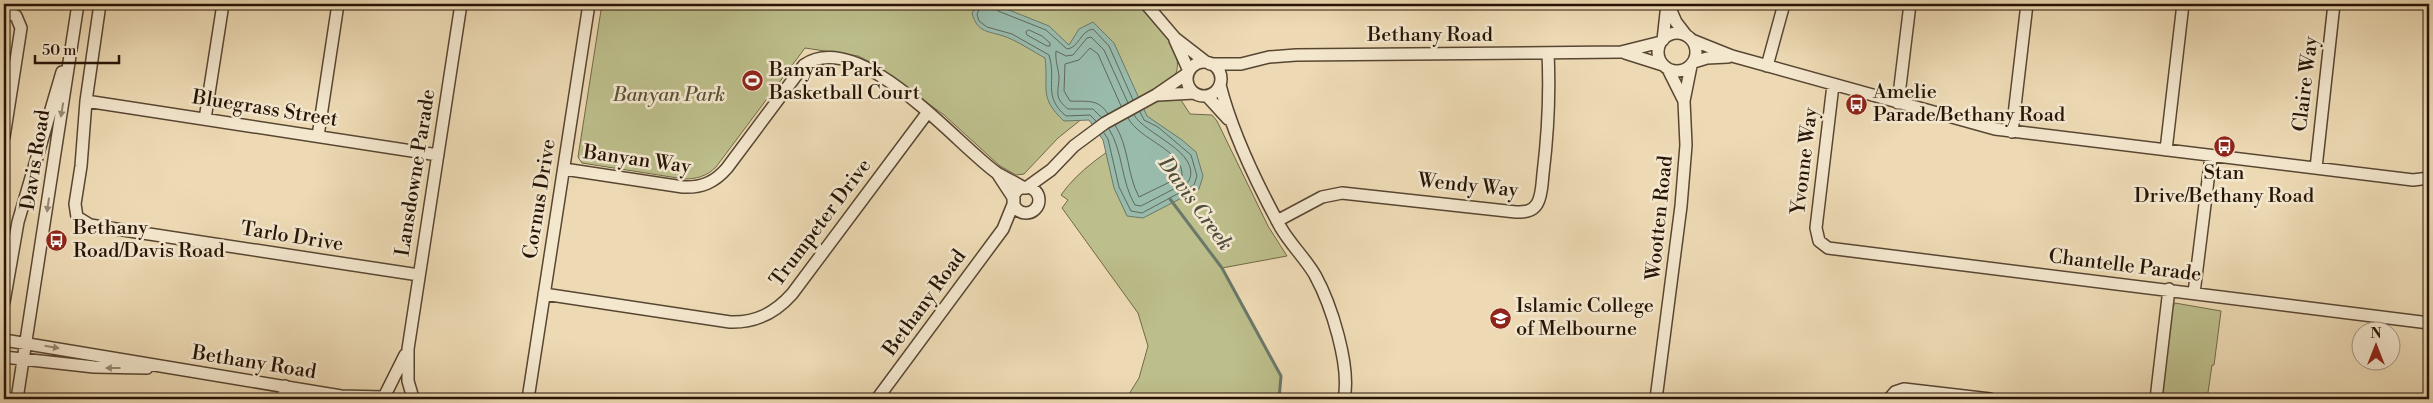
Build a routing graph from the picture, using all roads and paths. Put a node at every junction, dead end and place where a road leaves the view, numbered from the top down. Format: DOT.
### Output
graph roads {
  1 [pos="78,4"];
  2 [pos="100,4"];
  3 [pos="222,4"];
  4 [pos="338,4"];
  5 [pos="461,4"];
  6 [pos="589,4"];
  7 [pos="1146,4"];
  8 [pos="1668,4"];
  9 [pos="1784,4"];
  10 [pos="1910,4"];
  11 [pos="2027,4"];
  12 [pos="2183,4"];
  13 [pos="2334,4"];
  14 [pos="4,12"];
  15 [pos="1689,37"];
  16 [pos="1175,38"];
  17 [pos="1662,41"];
  18 [pos="71,44"];
  19 [pos="1621,52"];
  20 [pos="1548,53"];
  21 [pos="1732,56"];
  22 [pos="1208,63"];
  23 [pos="1241,64"];
  24 [pos="1692,64"];
  25 [pos="1767,66"];
  26 [pos="1666,67"];
  27 [pos="1188,72"];
  28 [pos="1220,83"];
  29 [pos="1833,85"];
  30 [pos="1194,93"];
  31 [pos="1156,95"];
  32 [pos="1207,96"];
  33 [pos="86,101"];
  34 [pos="1684,101"];
  35 [pos="1898,102"];
  36 [pos="928,112"];
  37 [pos="205,119"];
  38 [pos="1230,122"];
  39 [pos="2012,132"];
  40 [pos="318,136"];
  41 [pos="4,137"];
  42 [pos="2166,150"];
  43 [pos="438,155"];
  44 [pos="2212,156"];
  45 [pos="2316,168"];
  46 [pos="564,169"];
  47 [pos="1052,170"];
  48 [pos="997,173"];
  49 [pos="2429,178"];
  50 [pos="2413,180"];
  51 [pos="2429,186"];
  52 [pos="1025,188"];
  53 [pos="1039,198"];
  54 [pos="1014,200"];
  55 [pos="1028,213"];
  56 [pos="1277,221"];
  57 [pos="1003,229"];
  58 [pos="1819,241"];
  59 [pos="419,275"];
  60 [pos="2169,289"];
  61 [pos="2194,293"];
  62 [pos="544,294"];
  63 [pos="4,302"];
  64 [pos="2429,323"];
  65 [pos="4,340"];
  66 [pos="26,343"];
  67 [pos="408,349"];
  68 [pos="4,357"];
  69 [pos="23,358"];
  70 [pos="162,368"];
  71 [pos="285,386"];
  72 [pos="384,397"];
  73 [pos="344,398"];
  74 [pos="413,398"];
  75 [pos="17,399"];
  76 [pos="282,399"];
  77 [pos="528,399"];
  78 [pos="877,399"];
  79 [pos="1344,399"];
  80 [pos="1656,399"];
  81 [pos="1889,399"];
  82 [pos="1990,399"];
  83 [pos="2156,399"];
  1 -- 18 [label="street, Davis Road"];
  2 -- 33 [label="street, Tarlo Drive"];
  3 -- 37 [label="street"];
  4 -- 40 [label="street"];
  5 -- 43 [label="street, Lansdowne Parade"];
  6 -- 46 [label="street, Cornus Drive"];
  7 -- 16 [label="street"];
  8 -- 15 [label="street"];
  8 -- 17 [label="street"];
  9 -- 25 [label="street"];
  10 -- 35 [label="street"];
  11 -- 39 [label="street"];
  12 -- 42 [label="street"];
  13 -- 45 [label="street, Claire Way"];
  14 -- 41 [label="street"];
  15 -- 17 [label="street"];
  15 -- 21 [label="street"];
  15 -- 24 [label="street"];
  16 -- 22 [label="street"];
  16 -- 27 [label="street"];
  17 -- 19 [label="street, Bethany Road"];
  17 -- 26 [label="street"];
  18 -- 63 [label="street, Davis Road"];
  18 -- 66 [label="street, Davis Road, one-way"];
  19 -- 20 [label="street, Bethany Road"];
  19 -- 26 [label="street, Bethany Road"];
  20 -- 23 [label="street, Bethany Road"];
  20 -- 56 [label="street, Wendy Way"];
  21 -- 24 [label="street"];
  21 -- 25 [label="street"];
  22 -- 23 [label="street, Bethany Road"];
  22 -- 27 [label="street, Bethany Road"];
  22 -- 28 [label="street"];
  23 -- 28 [label="street, Bethany Road"];
  24 -- 26 [label="street"];
  24 -- 34 [label="street, Wootten Road"];
  25 -- 29 [label="street"];
  26 -- 34 [label="street, Wootten Road"];
  27 -- 30 [label="street"];
  27 -- 31 [label="street, Bethany Road"];
  28 -- 32 [label="street, Bethany Road"];
  28 -- 38 [label="street"];
  29 -- 35 [label="street"];
  29 -- 58 [label="street, Yvonne Way"];
  30 -- 31 [label="street, Bethany Road"];
  30 -- 32 [label="street, Bethany Road"];
  31 -- 47 [label="street, Bethany Road"];
  32 -- 38 [label="street"];
  33 -- 37 [label="street, Bluegrass Street"];
  33 -- 59 [label="street, Tarlo Drive"];
  34 -- 80 [label="street, Wootten Road"];
  35 -- 39 [label="street"];
  36 -- 46 [label="street, Banyan Way"];
  36 -- 48 [label="street, Banyan Way"];
  36 -- 62 [label="street, Trumpeter Drive"];
  37 -- 40 [label="street, Bluegrass Street"];
  38 -- 56 [label="street"];
  39 -- 42 [label="street"];
  40 -- 43 [label="street, Bluegrass Street"];
  42 -- 44 [label="street"];
  43 -- 59 [label="street, Lansdowne Parade"];
  44 -- 45 [label="street"];
  44 -- 61 [label="street"];
  45 -- 50 [label="street"];
  46 -- 62 [label="street, Cornus Drive"];
  47 -- 52 [label="street, Bethany Road"];
  47 -- 53 [label="street, Bethany Road"];
  48 -- 52 [label="street, Banyan Way"];
  48 -- 54 [label="street, Banyan Way"];
  49 -- 50 [label="street"];
  50 -- 51 [label="street"];
  52 -- 53 [label="street"];
  52 -- 54 [label="street"];
  53 -- 55 [label="street"];
  54 -- 55 [label="street"];
  54 -- 57 [label="street, Bethany Road"];
  55 -- 57 [label="street, Bethany Road"];
  56 -- 79 [label="street"];
  57 -- 78 [label="street, Bethany Road"];
  58 -- 60 [label="street, Chantelle Parade"];
  59 -- 67 [label="street, Lansdowne Parade"];
  60 -- 61 [label="street, Chantelle Parade"];
  60 -- 83 [label="street"];
  61 -- 64 [label="street, Chantelle Parade"];
  62 -- 77 [label="street, Cornus Drive"];
  65 -- 66 [label="street, Bethany Road"];
  66 -- 69 [label="street, Davis Road"];
  66 -- 70 [label="street, Bethany Road, one-way"];
  67 -- 72 [label="street, Lansdowne Parade"];
  67 -- 74 [label="street, Lansdowne Parade"];
  68 -- 69 [label="street, Bethany Road"];
  70 -- 69 [label="street, Bethany Road, one-way"];
  69 -- 75 [label="street, Davis Road"];
  70 -- 71 [label="street, Bethany Road"];
  71 -- 73 [label="street, Bethany Road"];
  71 -- 76 [label="street"];
  72 -- 73 [label="street, Bethany Road"];
  72 -- 74 [label="street, Bethany Road"];
  81 -- 82 [label="street"];
}
